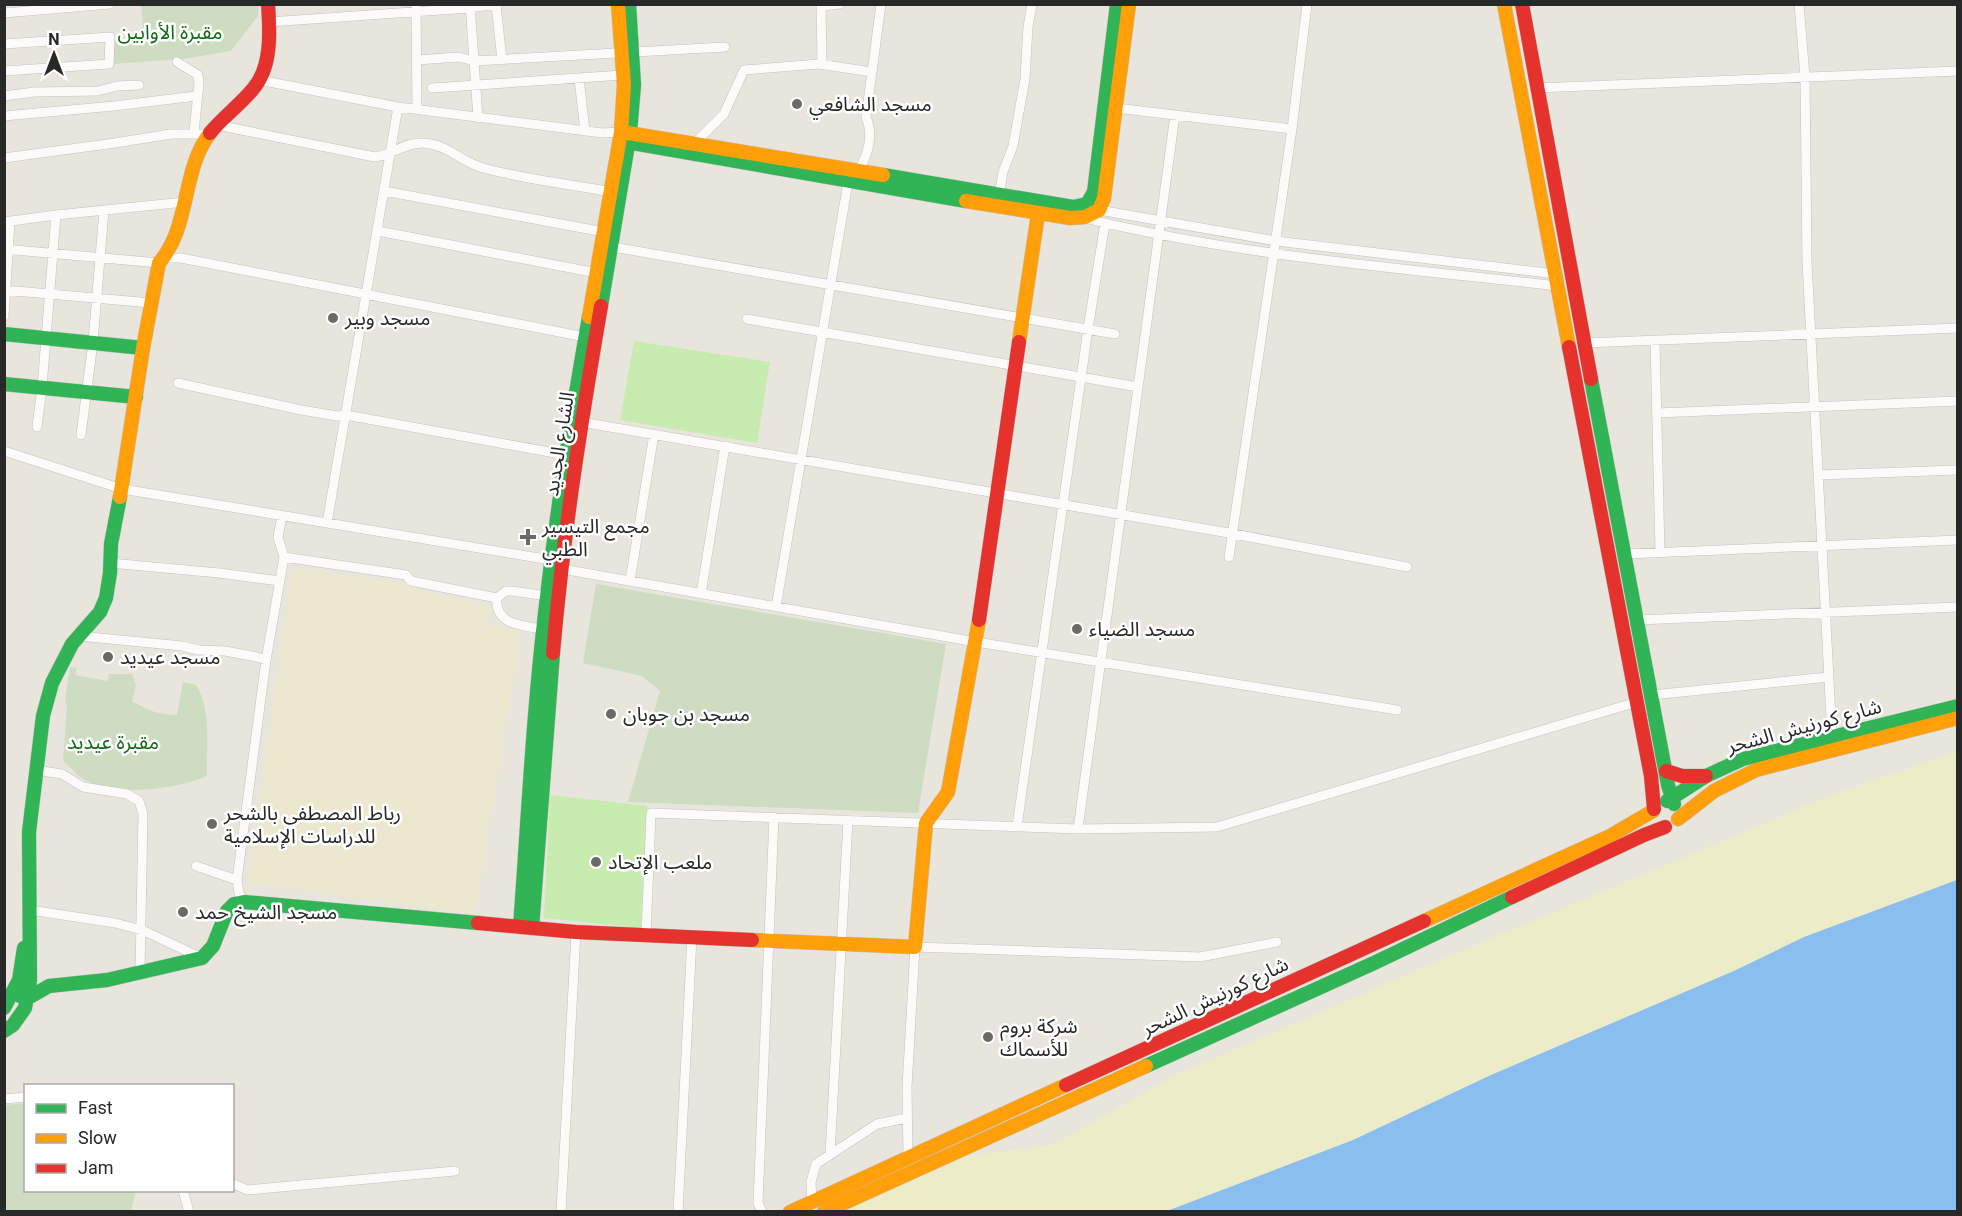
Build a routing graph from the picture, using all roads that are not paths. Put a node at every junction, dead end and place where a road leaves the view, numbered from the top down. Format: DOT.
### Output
graph roads {
  1 [pos="110,4"];
  2 [pos="268,4"];
  3 [pos="618,4"];
  4 [pos="629,4"];
  5 [pos="840,4"];
  6 [pos="881,4"];
  7 [pos="1032,4"];
  8 [pos="1117,4"];
  9 [pos="1129,4"];
  10 [pos="1307,4"];
  11 [pos="1504,4"];
  12 [pos="1522,4"];
  13 [pos="1799,4"];
  14 [pos="497,5"];
  15 [pos="821,5"];
  16 [pos="469,6"];
  17 [pos="416,8"];
  18 [pos="4,14"];
  19 [pos="269,22"];
  20 [pos="4,44"];
  21 [pos="724,47"];
  22 [pos="628,52"];
  23 [pos="417,60"];
  24 [pos="502,60"];
  25 [pos="474,61"];
  26 [pos="177,62"];
  27 [pos="822,64"];
  28 [pos="4,71"];
  29 [pos="1958,71"];
  30 [pos="872,72"];
  31 [pos="623,75"];
  32 [pos="1805,77"];
  33 [pos="579,78"];
  34 [pos="259,81"];
  35 [pos="139,85"];
  36 [pos="476,85"];
  37 [pos="432,88"];
  38 [pos="1536,88"];
  39 [pos="4,96"];
  40 [pos="196,96"];
  41 [pos="399,107"];
  42 [pos="1116,108"];
  43 [pos="417,110"];
  44 [pos="1175,115"];
  45 [pos="4,116"];
  46 [pos="478,118"];
  47 [pos="1542,119"];
  48 [pos="1527,122"];
  49 [pos="213,129"];
  50 [pos="1292,129"];
  51 [pos="585,131"];
  52 [pos="194,132"];
  53 [pos="625,137"];
  54 [pos="695,143"];
  55 [pos="391,152"];
  56 [pos="4,158"];
  57 [pos="858,172"];
  58 [pos="848,182"];
  59 [pos="384,190"];
  60 [pos="611,192"];
  61 [pos="999,196"];
  62 [pos="185,202"];
  63 [pos="104,210"];
  64 [pos="1038,214"];
  65 [pos="56,215"];
  66 [pos="1102,217"];
  67 [pos="8,222"];
  68 [pos="1160,222"];
  69 [pos="378,231"];
  70 [pos="1159,235"];
  71 [pos="1276,241"];
  72 [pos="606,242"];
  73 [pos="7,249"];
  74 [pos="1274,253"];
  75 [pos="54,254"];
  76 [pos="101,257"];
  77 [pos="162,261"];
  78 [pos="597,273"];
  79 [pos="1557,280"];
  80 [pos="831,284"];
  81 [pos="5,290"];
  82 [pos="50,294"];
  83 [pos="367,294"];
  84 [pos="97,298"];
  85 [pos="151,303"];
  86 [pos="4,316"];
  87 [pos="1023,317"];
  88 [pos="747,320"];
  89 [pos="1958,328"];
  90 [pos="1088,329"];
  91 [pos="822,333"];
  92 [pos="4,334"];
  93 [pos="1115,334"];
  94 [pos="1812,335"];
  95 [pos="585,337"];
  96 [pos="46,338"];
  97 [pos="1655,341"];
  98 [pos="93,342"];
  99 [pos="1584,343"];
  100 [pos="143,348"];
  101 [pos="1016,367"];
  102 [pos="1081,378"];
  103 [pos="178,383"];
  104 [pos="4,384"];
  105 [pos="42,387"];
  106 [pos="1138,387"];
  107 [pos="87,391"];
  108 [pos="136,396"];
  109 [pos="1958,401"];
  110 [pos="1815,407"];
  111 [pos="1657,413"];
  112 [pos="346,415"];
  113 [pos="581,422"];
  114 [pos="37,427"];
  115 [pos="654,434"];
  116 [pos="81,435"];
  117 [pos="724,446"];
  118 [pos="4,451"];
  119 [pos="566,455"];
  120 [pos="801,459"];
  121 [pos="1958,470"];
  122 [pos="1818,475"];
  123 [pos="122,489"];
  124 [pos="997,493"];
  125 [pos="1063,504"];
  126 [pos="1121,515"];
  127 [pos="282,516"];
  128 [pos="327,523"];
  129 [pos="1233,534"];
  130 [pos="1958,540"];
  131 [pos="1822,544"];
  132 [pos="1660,552"];
  133 [pos="1625,554"];
  134 [pos="284,556"];
  135 [pos="1229,557"];
  136 [pos="110,563"];
  137 [pos="554,566"];
  138 [pos="1407,567"];
  139 [pos="280,581"];
  140 [pos="630,581"];
  141 [pos="701,594"];
  142 [pos="547,596"];
  143 [pos="497,598"];
  144 [pos="776,607"];
  145 [pos="1958,607"];
  146 [pos="1825,612"];
  147 [pos="1638,620"];
  148 [pos="543,629"];
  149 [pos="79,636"];
  150 [pos="976,642"];
  151 [pos="1042,653"];
  152 [pos="266,660"];
  153 [pos="1101,662"];
  154 [pos="1828,677"];
  155 [pos="1652,695"];
  156 [pos="1637,702"];
  157 [pos="1958,706"];
  158 [pos="1397,710"];
  159 [pos="1958,718"];
  160 [pos="1932,719"];
  161 [pos="1832,737"];
  162 [pos="34,770"];
  163 [pos="1666,771"];
  164 [pos="1706,776"];
  165 [pos="1671,801"];
  166 [pos="1654,810"];
  167 [pos="774,818"];
  168 [pos="1678,819"];
  169 [pos="848,820"];
  170 [pos="926,823"];
  171 [pos="1017,826"];
  172 [pos="1665,827"];
  173 [pos="1078,829"];
  174 [pos="196,866"];
  175 [pos="237,880"];
  176 [pos="244,902"];
  177 [pos="30,906"];
  178 [pos="526,927"];
  179 [pos="142,930"];
  180 [pos="576,932"];
  181 [pos="646,935"];
  182 [pos="692,937"];
  183 [pos="769,941"];
  184 [pos="1277,942"];
  185 [pos="842,944"];
  186 [pos="915,947"];
  187 [pos="1365,948"];
  188 [pos="202,958"];
  189 [pos="1374,963"];
  190 [pos="141,972"];
  191 [pos="121,977"];
  192 [pos="21,984"];
  193 [pos="28,998"];
  194 [pos="4,1008"];
  195 [pos="4,1031"];
  196 [pos="1050,1093"];
  197 [pos="24,1097"];
  198 [pos="4,1099"];
  199 [pos="1057,1107"];
  200 [pos="907,1118"];
  201 [pos="830,1155"];
  202 [pos="908,1157"];
  203 [pos="455,1171"];
  204 [pos="234,1184"];
  205 [pos="183,1192"];
  206 [pos="812,1202"];
  207 [pos="189,1212"];
  208 [pos="561,1212"];
  209 [pos="678,1212"];
  210 [pos="762,1212"];
  211 [pos="790,1212"];
  212 [pos="824,1212"];
  1 -- 18 [label="street"];
  2 -- 19 [label="street"];
  3 -- 22 [label="street, الشارع الجديد"];
  4 -- 22 [label="street, الشارع الجديد"];
  5 -- 15 [label="street"];
  6 -- 30 [label="street"];
  7 -- 61 [label="street"];
  8 -- 61 [label="street"];
  9 -- 42 [label="street"];
  10 -- 50 [label="street"];
  11 -- 48 [label="street"];
  12 -- 38 [label="street"];
  13 -- 32 [label="street"];
  14 -- 16 [label="street"];
  14 -- 24 [label="street"];
  15 -- 27 [label="street"];
  16 -- 17 [label="street"];
  16 -- 25 [label="street"];
  17 -- 19 [label="street"];
  17 -- 23 [label="street"];
  19 -- 34 [label="street"];
  20 -- 28 [label="street"];
  21 -- 22 [label="street"];
  22 -- 24 [label="street"];
  22 -- 31 [label="street, الشارع الجديد"];
  22 -- 53 [label="street, الشارع الجديد"];
  23 -- 25 [label="street"];
  23 -- 43 [label="street"];
  24 -- 25 [label="street"];
  25 -- 36 [label="street"];
  26 -- 40 [label="street"];
  27 -- 30 [label="street"];
  27 -- 54 [label="street"];
  29 -- 32 [label="street"];
  30 -- 57 [label="street"];
  31 -- 33 [label="street"];
  31 -- 53 [label="street, الشارع الجديد"];
  32 -- 38 [label="street"];
  32 -- 94 [label="street"];
  33 -- 36 [label="street"];
  33 -- 51 [label="street"];
  34 -- 41 [label="street"];
  34 -- 49 [label="street"];
  35 -- 39 [label="street"];
  36 -- 37 [label="street"];
  36 -- 46 [label="street"];
  38 -- 47 [label="street"];
  40 -- 45 [label="street"];
  40 -- 52 [label="street"];
  41 -- 43 [label="street"];
  41 -- 55 [label="street"];
  42 -- 44 [label="street"];
  42 -- 66 [label="street"];
  43 -- 46 [label="street"];
  44 -- 50 [label="street"];
  44 -- 68 [label="street"];
  46 -- 51 [label="street"];
  47 -- 48 [label="street"];
  47 -- 99 [label="street"];
  48 -- 79 [label="street"];
  49 -- 52 [label="street"];
  49 -- 55 [label="street"];
  49 -- 62 [label="street"];
  50 -- 71 [label="street"];
  51 -- 53 [label="street"];
  52 -- 56 [label="street"];
  53 -- 54 [label="street"];
  53 -- 58 [label="street"];
  53 -- 60 [label="street, الشارع الجديد"];
  53 -- 72 [label="street, الشارع الجديد"];
  54 -- 57 [label="street"];
  55 -- 59 [label="street"];
  55 -- 60 [label="street"];
  57 -- 61 [label="street"];
  58 -- 64 [label="street"];
  58 -- 80 [label="street"];
  59 -- 69 [label="street"];
  59 -- 72 [label="street"];
  60 -- 72 [label="street, الشارع الجديد"];
  62 -- 63 [label="street"];
  62 -- 77 [label="street"];
  63 -- 65 [label="street"];
  63 -- 76 [label="street"];
  64 -- 66 [label="street"];
  64 -- 87 [label="street"];
  65 -- 67 [label="street"];
  65 -- 75 [label="street"];
  66 -- 68 [label="street"];
  66 -- 70 [label="street"];
  66 -- 90 [label="street"];
  67 -- 73 [label="street"];
  68 -- 70 [label="street"];
  68 -- 71 [label="street"];
  69 -- 78 [label="street"];
  69 -- 83 [label="street"];
  70 -- 74 [label="street"];
  70 -- 106 [label="street"];
  71 -- 74 [label="street"];
  71 -- 79 [label="street"];
  72 -- 78 [label="street, الشارع الجديد"];
  72 -- 80 [label="street"];
  72 -- 113 [label="street, الشارع الجديد"];
  73 -- 75 [label="street"];
  73 -- 81 [label="street"];
  74 -- 79 [label="street"];
  74 -- 129 [label="street"];
  75 -- 76 [label="street"];
  75 -- 82 [label="street"];
  76 -- 77 [label="street"];
  76 -- 84 [label="street"];
  77 -- 83 [label="street"];
  77 -- 85 [label="street"];
  78 -- 95 [label="street, الشارع الجديد"];
  79 -- 156 [label="street"];
  80 -- 87 [label="street"];
  80 -- 91 [label="street"];
  81 -- 82 [label="street"];
  81 -- 86 [label="street"];
  82 -- 84 [label="street"];
  82 -- 96 [label="street"];
  83 -- 95 [label="street"];
  83 -- 112 [label="street"];
  84 -- 85 [label="street"];
  84 -- 98 [label="street"];
  85 -- 100 [label="street"];
  87 -- 90 [label="street"];
  87 -- 101 [label="street"];
  88 -- 91 [label="street"];
  89 -- 94 [label="street"];
  90 -- 93 [label="street"];
  90 -- 102 [label="street"];
  91 -- 101 [label="street"];
  91 -- 120 [label="street"];
  92 -- 96 [label="street"];
  94 -- 97 [label="street"];
  94 -- 110 [label="street"];
  95 -- 119 [label="street, الشارع الجديد"];
  96 -- 98 [label="street"];
  96 -- 105 [label="street"];
  97 -- 99 [label="street"];
  97 -- 111 [label="street"];
  98 -- 100 [label="street"];
  98 -- 107 [label="street"];
  99 -- 133 [label="street"];
  100 -- 108 [label="street"];
  101 -- 102 [label="street"];
  101 -- 124 [label="street"];
  102 -- 106 [label="street"];
  102 -- 125 [label="street"];
  103 -- 112 [label="street"];
  104 -- 105 [label="street"];
  105 -- 107 [label="street"];
  105 -- 114 [label="street"];
  106 -- 126 [label="street"];
  107 -- 108 [label="street"];
  107 -- 116 [label="street"];
  108 -- 123 [label="street"];
  109 -- 110 [label="street"];
  110 -- 111 [label="street"];
  110 -- 122 [label="street"];
  111 -- 132 [label="street"];
  112 -- 119 [label="street"];
  112 -- 128 [label="street"];
  113 -- 115 [label="street"];
  113 -- 137 [label="street, الشارع الجديد"];
  115 -- 117 [label="street"];
  115 -- 140 [label="street"];
  117 -- 120 [label="street"];
  117 -- 141 [label="street"];
  118 -- 123 [label="street"];
  119 -- 137 [label="street, الشارع الجديد"];
  120 -- 124 [label="street"];
  120 -- 144 [label="street"];
  121 -- 122 [label="street"];
  122 -- 131 [label="street"];
  123 -- 127 [label="street"];
  123 -- 136 [label="street"];
  124 -- 125 [label="street"];
  124 -- 150 [label="street"];
  125 -- 126 [label="street"];
  125 -- 151 [label="street"];
  126 -- 129 [label="street"];
  126 -- 153 [label="street"];
  127 -- 128 [label="street"];
  127 -- 134 [label="street"];
  128 -- 137 [label="street"];
  129 -- 135 [label="street"];
  129 -- 138 [label="street"];
  130 -- 131 [label="street"];
  131 -- 132 [label="street"];
  131 -- 146 [label="street"];
  132 -- 133 [label="street"];
  133 -- 147 [label="street"];
  134 -- 139 [label="street"];
  134 -- 143 [label="street"];
  136 -- 139 [label="street"];
  136 -- 149 [label="street"];
  137 -- 140 [label="street"];
  137 -- 142 [label="street, الشارع الجديد"];
  137 -- 178 [label="street, الشارع الجديد"];
  139 -- 152 [label="street"];
  140 -- 141 [label="street"];
  141 -- 144 [label="street"];
  142 -- 143 [label="street"];
  142 -- 148 [label="street, الشارع الجديد"];
  143 -- 148 [label="street"];
  144 -- 150 [label="street"];
  145 -- 146 [label="street"];
  146 -- 147 [label="street"];
  146 -- 154 [label="street"];
  147 -- 155 [label="street"];
  148 -- 178 [label="street, الشارع الجديد"];
  149 -- 152 [label="street"];
  149 -- 162 [label="street"];
  150 -- 151 [label="street"];
  150 -- 170 [label="street"];
  151 -- 153 [label="street"];
  151 -- 171 [label="street"];
  152 -- 175 [label="street"];
  153 -- 158 [label="street"];
  153 -- 173 [label="street"];
  154 -- 155 [label="street"];
  154 -- 161 [label="street"];
  155 -- 163 [label="street"];
  156 -- 166 [label="street"];
  156 -- 173 [label="street"];
  157 -- 160 [label="street, شارع كورنيش الشحر"];
  159 -- 160 [label="street, شارع كورنيش الشحر"];
  160 -- 161 [label="street, شارع كورنيش الشحر"];
  160 -- 168 [label="street, شارع كورنيش الشحر"];
  161 -- 164 [label="street, شارع كورنيش الشحر"];
  162 -- 177 [label="street"];
  162 -- 179 [label="street"];
  163 -- 164 [label="street"];
  163 -- 165 [label="street"];
  164 -- 165 [label="street, شارع كورنيش الشحر"];
  165 -- 166 [label="street"];
  165 -- 168 [label="street"];
  166 -- 172 [label="street"];
  166 -- 187 [label="street, شارع كورنيش الشحر"];
  167 -- 169 [label="street"];
  167 -- 181 [label="street"];
  167 -- 183 [label="street"];
  168 -- 172 [label="street"];
  169 -- 170 [label="street"];
  169 -- 185 [label="street"];
  170 -- 171 [label="street"];
  170 -- 186 [label="street"];
  171 -- 173 [label="street"];
  172 -- 189 [label="street, شارع كورنيش الشحر"];
  174 -- 175 [label="street"];
  175 -- 176 [label="street"];
  176 -- 178 [label="street"];
  176 -- 188 [label="street"];
  177 -- 179 [label="street"];
  177 -- 192 [label="street"];
  178 -- 180 [label="street"];
  179 -- 188 [label="street"];
  179 -- 190 [label="street"];
  180 -- 181 [label="street"];
  180 -- 208 [label="street"];
  181 -- 182 [label="street"];
  182 -- 183 [label="street"];
  182 -- 209 [label="street"];
  183 -- 185 [label="street"];
  183 -- 210 [label="street"];
  184 -- 186 [label="street"];
  185 -- 186 [label="street"];
  185 -- 201 [label="street"];
  186 -- 200 [label="street"];
  187 -- 189 [label="street"];
  187 -- 196 [label="street, شارع كورنيش الشحر"];
  188 -- 190 [label="street"];
  189 -- 199 [label="street, شارع كورنيش الشحر"];
  190 -- 191 [label="street"];
  191 -- 192 [label="street"];
  191 -- 193 [label="street"];
  192 -- 193 [label="street"];
  192 -- 194 [label="street"];
  193 -- 195 [label="street"];
  196 -- 199 [label="street"];
  196 -- 202 [label="street, شارع كورنيش الشحر"];
  197 -- 198 [label="street"];
  199 -- 212 [label="street, شارع كورنيش الشحر"];
  200 -- 201 [label="street"];
  200 -- 202 [label="street"];
  201 -- 206 [label="street"];
  202 -- 206 [label="street, شارع كورنيش الشحر"];
  203 -- 204 [label="street"];
  205 -- 207 [label="street"];
  206 -- 211 [label="street, شارع كورنيش الشحر"];
}
